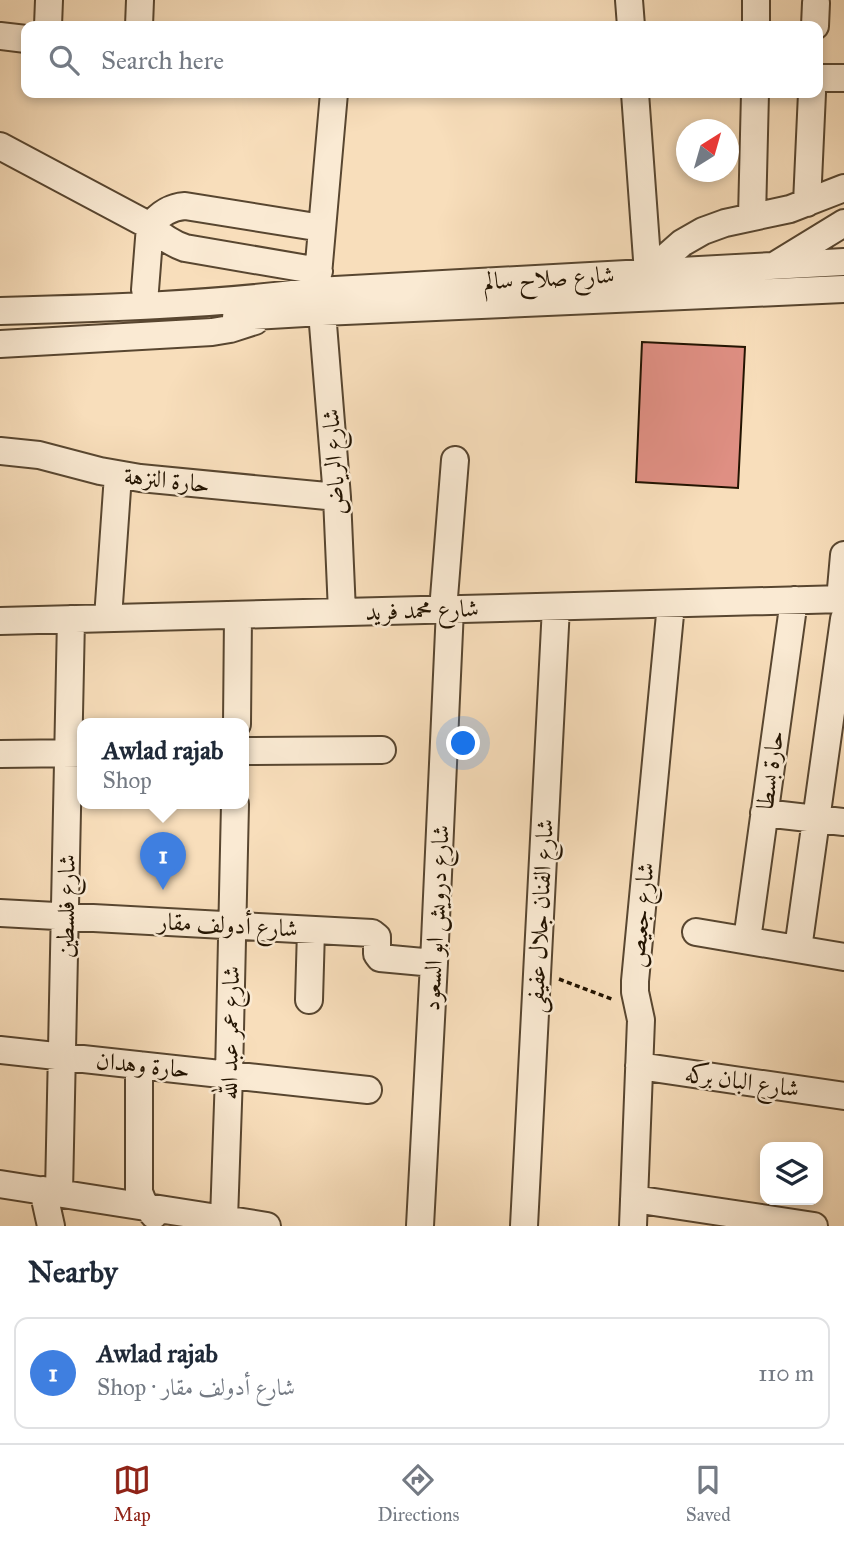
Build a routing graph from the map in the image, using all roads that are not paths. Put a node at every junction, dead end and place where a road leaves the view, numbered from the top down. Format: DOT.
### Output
graph roads {
  1 [pos="49,0"];
  2 [pos="141,0"];
  3 [pos="629,0"];
  4 [pos="756,0"];
  5 [pos="48,21"];
  6 [pos="139,21"];
  7 [pos="631,21"];
  8 [pos="756,21"];
  9 [pos="0,36"];
  10 [pos="21,38"];
  11 [pos="823,78"];
  12 [pos="844,78"];
  13 [pos="334,98"];
  14 [pos="635,98"];
  15 [pos="754,98"];
  16 [pos="812,98"];
  17 [pos="0,146"];
  18 [pos="844,188"];
  19 [pos="807,203"];
  20 [pos="752,217"];
  21 [pos="844,223"];
  22 [pos="150,226"];
  23 [pos="322,228"];
  24 [pos="844,262"];
  25 [pos="773,266"];
  26 [pos="648,273"];
  27 [pos="844,289"];
  28 [pos="145,290"];
  29 [pos="319,291"];
  30 [pos="0,295"];
  31 [pos="260,308"];
  32 [pos="0,311"];
  33 [pos="125,315"];
  34 [pos="0,327"];
  35 [pos="0,344"];
  36 [pos="0,451"];
  37 [pos="455,460"];
  38 [pos="118,475"];
  39 [pos="337,497"];
  40 [pos="844,555"];
  41 [pos="794,600"];
  42 [pos="671,604"];
  43 [pos="843,606"];
  44 [pos="556,607"];
  45 [pos="446,610"];
  46 [pos="342,612"];
  47 [pos="239,615"];
  48 [pos="108,618"];
  49 [pos="72,619"];
  50 [pos="0,621"];
  51 [pos="237,718"];
  52 [pos="382,750"];
  53 [pos="249,751"];
  54 [pos="76,753"];
  55 [pos="0,754"];
  56 [pos="235,809"];
  57 [pos="764,813"];
  58 [pos="816,819"];
  59 [pos="844,822"];
  60 [pos="0,913"];
  61 [pos="66,916"];
  62 [pos="232,925"];
  63 [pos="311,930"];
  64 [pos="696,932"];
  65 [pos="747,940"];
  66 [pos="798,949"];
  67 [pos="844,957"];
  68 [pos="434,963"];
  69 [pos="309,1000"];
  70 [pos="0,1050"];
  71 [pos="62,1056"];
  72 [pos="139,1065"];
  73 [pos="639,1066"];
  74 [pos="229,1075"];
  75 [pos="369,1090"];
  76 [pos="844,1096"];
  77 [pos="0,1184"];
  78 [pos="51,1192"];
  79 [pos="634,1199"];
  80 [pos="153,1217"];
  81 [pos="224,1219"];
  82 [pos="51,1226"];
  83 [pos="267,1226"];
  84 [pos="420,1226"];
  85 [pos="524,1226"];
  86 [pos="633,1226"];
  87 [pos="814,1226"];
  1 -- 5 [label="street"];
  2 -- 6 [label="street"];
  3 -- 7 [label="street"];
  4 -- 8 [label="street"];
  9 -- 10 [label="street"];
  11 -- 12 [label="street"];
  13 -- 23 [label="street, شارع الرياض"];
  14 -- 26 [label="street"];
  15 -- 20 [label="street"];
  16 -- 19 [label="street"];
  17 -- 22 [label="street"];
  18 -- 19 [label="street"];
  19 -- 20 [label="street"];
  20 -- 26 [label="street"];
  21 -- 25 [label="street"];
  22 -- 23 [label="street"];
  22 -- 28 [label="street"];
  22 -- 29 [label="street"];
  23 -- 29 [label="street, شارع الرياض"];
  24 -- 25 [label="street, شارع صلاح سالم"];
  25 -- 26 [label="street, شارع صلاح سالم"];
  26 -- 29 [label="street, شارع صلاح سالم"];
  27 -- 29 [label="street, شارع صلاح سالم"];
  28 -- 30 [label="street, شارع صلاح سالم"];
  28 -- 31 [label="street, شارع صلاح سالم"];
  29 -- 31 [label="street, شارع صلاح سالم"];
  29 -- 39 [label="street, شارع الرياض"];
  31 -- 33 [label="street, شارع صلاح سالم"];
  31 -- 35 [label="street, شارع صلاح سالم"];
  32 -- 33 [label="street"];
  33 -- 34 [label="street"];
  36 -- 38 [label="street, حارة النزهة"];
  37 -- 45 [label="street, شارع درويش ابو السعود"];
  38 -- 39 [label="street, حارة النزهة"];
  38 -- 48 [label="street"];
  39 -- 46 [label="street, شارع الرياض"];
  40 -- 43 [label="street"];
  41 -- 42 [label="street, شارع محمد فريد"];
  41 -- 43 [label="street, شارع محمد فريد"];
  41 -- 57 [label="street, حارة بسطا"];
  42 -- 44 [label="street, شارع محمد فريد"];
  42 -- 73 [label="street, شارع جعيص"];
  43 -- 58 [label="street"];
  44 -- 45 [label="street, شارع محمد فريد"];
  44 -- 85 [label="street, شارع الفنان جلال عفيفى"];
  45 -- 46 [label="street, شارع محمد فريد"];
  45 -- 68 [label="street, شارع درويش ابو السعود"];
  46 -- 47 [label="street, شارع محمد فريد"];
  47 -- 48 [label="street, شارع محمد فريد"];
  47 -- 51 [label="street"];
  48 -- 49 [label="street, شارع محمد فريد"];
  49 -- 50 [label="street, شارع محمد فريد"];
  49 -- 54 [label="street, شارع فلسطين"];
  52 -- 53 [label="street"];
  54 -- 55 [label="street"];
  54 -- 61 [label="street, شارع فلسطين"];
  56 -- 62 [label="street, شارع عمر عبد الله"];
  57 -- 58 [label="street"];
  57 -- 65 [label="street, حارة بسطا"];
  58 -- 59 [label="street"];
  58 -- 66 [label="street"];
  60 -- 61 [label="street, شارع أدولف مقار"];
  61 -- 62 [label="street, شارع أدولف مقار"];
  61 -- 71 [label="street, شارع فلسطين"];
  62 -- 63 [label="street, شارع أدولف مقار"];
  62 -- 74 [label="street, شارع عمر عبد الله"];
  63 -- 68 [label="street, شارع أدولف مقار"];
  63 -- 69 [label="street"];
  64 -- 65 [label="street"];
  65 -- 66 [label="street"];
  66 -- 67 [label="street"];
  68 -- 84 [label="street, شارع درويش ابو السعود"];
  70 -- 71 [label="street, حارة وهدان"];
  71 -- 72 [label="street, حارة وهدان"];
  71 -- 78 [label="street, شارع فلسطين"];
  72 -- 74 [label="street, حارة وهدان"];
  72 -- 80 [label="street"];
  73 -- 76 [label="street, شارع البان بركه"];
  73 -- 79 [label="street, شارع جعيص"];
  74 -- 75 [label="street, حارة وهدان"];
  74 -- 81 [label="street, شارع عمر عبد الله"];
  77 -- 78 [label="street"];
  78 -- 80 [label="street"];
  78 -- 82 [label="street, شارع فلسطين"];
  79 -- 86 [label="street, شارع جعيص"];
  79 -- 87 [label="street"];
  80 -- 81 [label="street"];
  81 -- 83 [label="street"];
}
